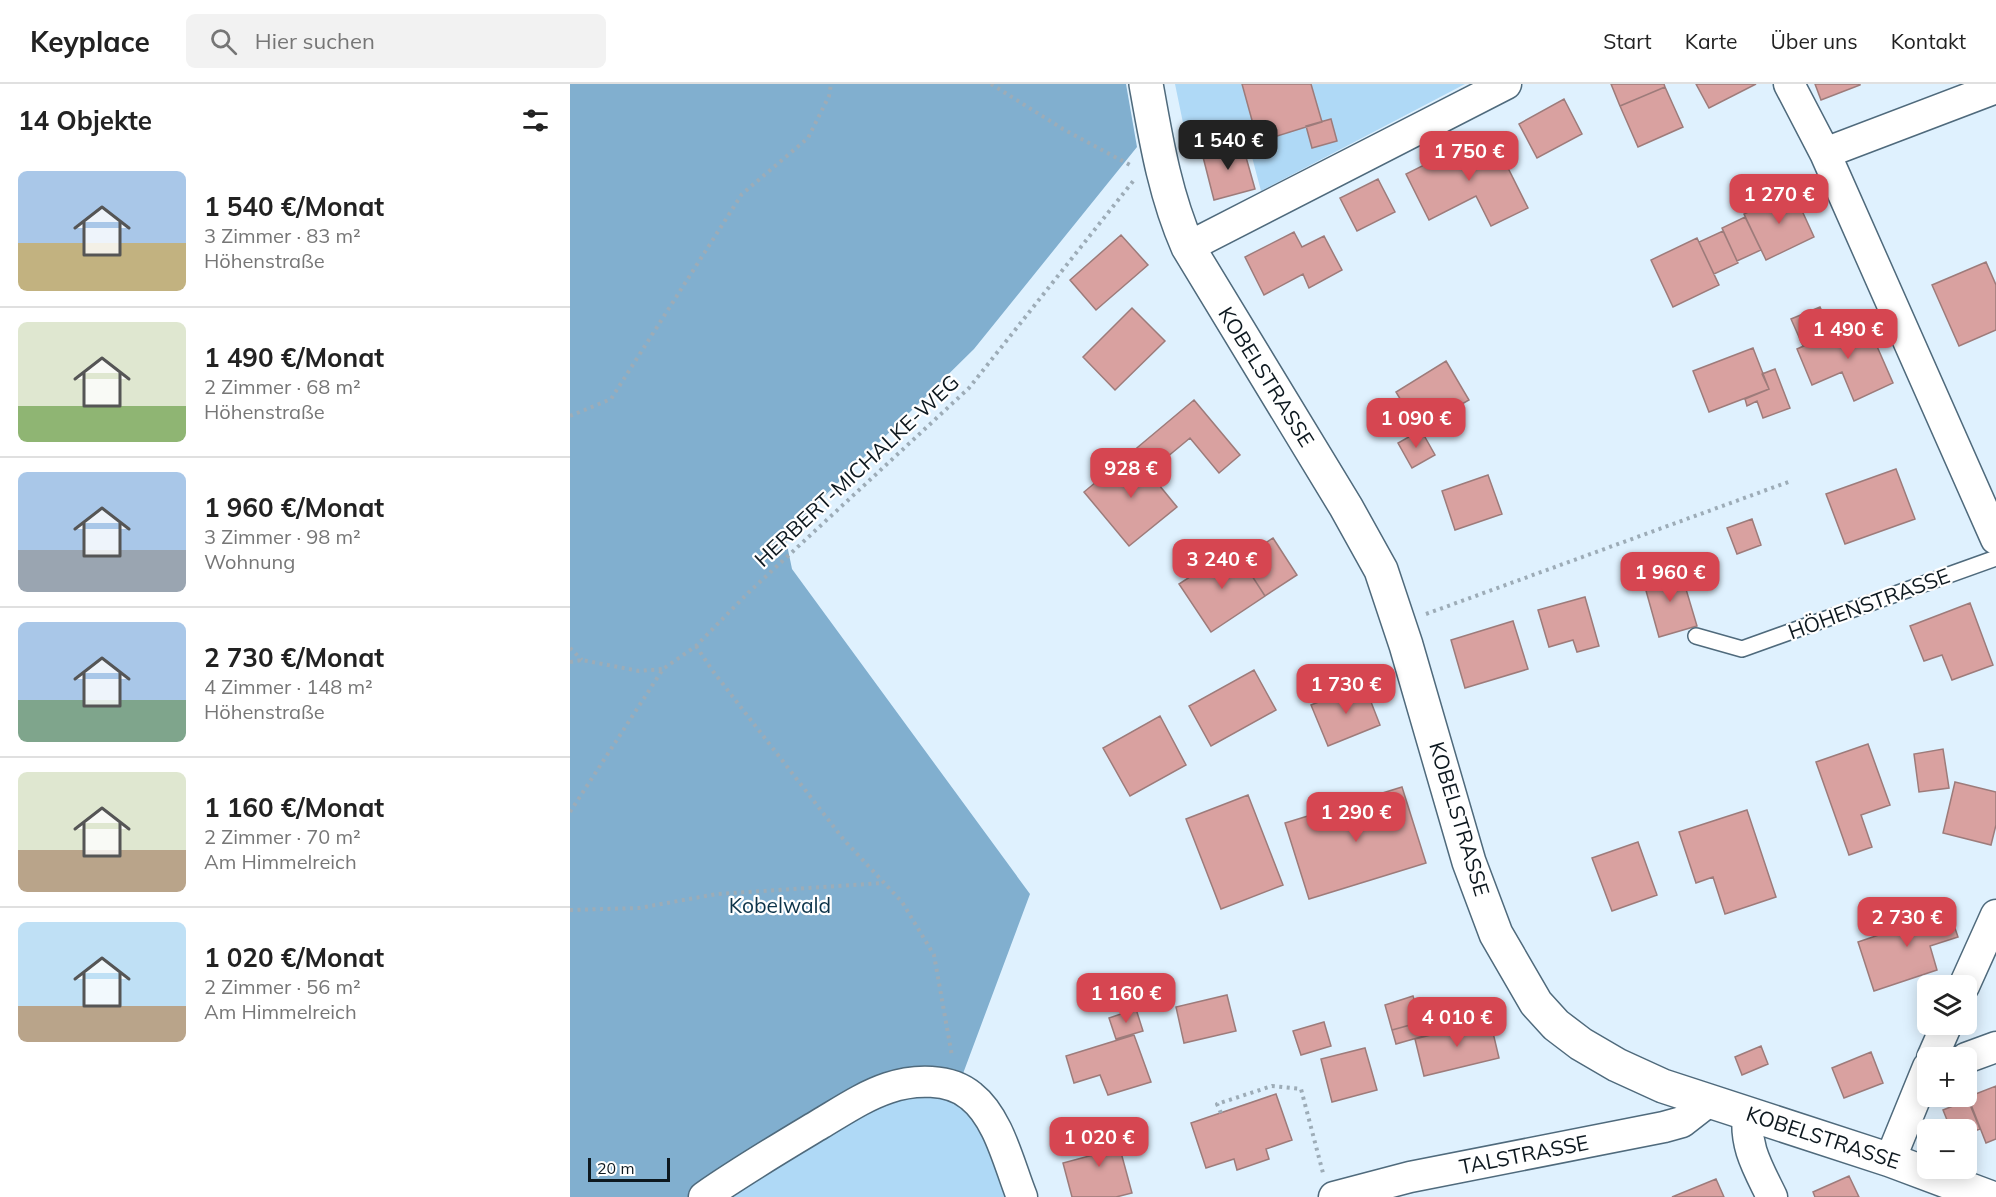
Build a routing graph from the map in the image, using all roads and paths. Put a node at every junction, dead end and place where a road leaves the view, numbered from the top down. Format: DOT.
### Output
graph roads {
  1 [pos="831,84"];
  2 [pos="991,84"];
  3 [pos="1146,84"];
  4 [pos="1506,84"];
  5 [pos="1789,84"];
  6 [pos="1996,88"];
  7 [pos="1157,144"];
  8 [pos="1825,153"];
  9 [pos="1140,172"];
  10 [pos="1188,247"];
  11 [pos="570,416"];
  12 [pos="1791,481"];
  13 [pos="1996,538"];
  14 [pos="1996,558"];
  15 [pos="1399,623"];
  16 [pos="1696,636"];
  17 [pos="696,645"];
  18 [pos="570,648"];
  19 [pos="582,660"];
  20 [pos="570,662"];
  21 [pos="663,669"];
  22 [pos="570,812"];
  23 [pos="884,883"];
  24 [pos="570,910"];
  25 [pos="1996,915"];
  26 [pos="1969,975"];
  27 [pos="1996,1047"];
  28 [pos="1977,1054"];
  29 [pos="958,1087"];
  30 [pos="1917,1092"];
  31 [pos="1709,1101"];
  32 [pos="1221,1113"];
  33 [pos="1748,1113"];
  34 [pos="1890,1160"];
  35 [pos="1329,1186"];
  36 [pos="704,1197"];
  37 [pos="1022,1197"];
  38 [pos="1772,1197"];
  39 [pos="1989,1197"];
  1 -- 11 [label="path"];
  2 -- 9 [label="path"];
  3 -- 7 [label="street, KOBELSTRASSE"];
  4 -- 10 [label="street"];
  5 -- 8 [label="street"];
  6 -- 8 [label="street"];
  7 -- 9 [label="path, HERBERT-MICHALKE-WEG"];
  7 -- 10 [label="street, KOBELSTRASSE"];
  8 -- 13 [label="street"];
  9 -- 17 [label="path, HERBERT-MICHALKE-WEG"];
  10 -- 15 [label="street, KOBELSTRASSE"];
  12 -- 15 [label="path"];
  14 -- 16 [label="lane, HÖHENSTRASSE"];
  15 -- 31 [label="street, KOBELSTRASSE"];
  17 -- 21 [label="path, HERBERT-MICHALKE-WEG"];
  17 -- 23 [label="path"];
  18 -- 19 [label="path"];
  19 -- 20 [label="path"];
  19 -- 21 [label="path"];
  21 -- 22 [label="path, HERBERT-MICHALKE-WEG"];
  23 -- 24 [label="path"];
  23 -- 29 [label="path"];
  25 -- 26 [label="street"];
  27 -- 28 [label="street"];
  29 -- 36 [label="street"];
  29 -- 37 [label="street"];
  30 -- 34 [label="street"];
  31 -- 33 [label="street, KOBELSTRASSE"];
  31 -- 35 [label="street, TALSTRASSE"];
  32 -- 35 [label="path"];
  33 -- 34 [label="street, KOBELSTRASSE"];
  33 -- 38 [label="street"];
  34 -- 39 [label="street, KOBELSTRASSE"];
}
